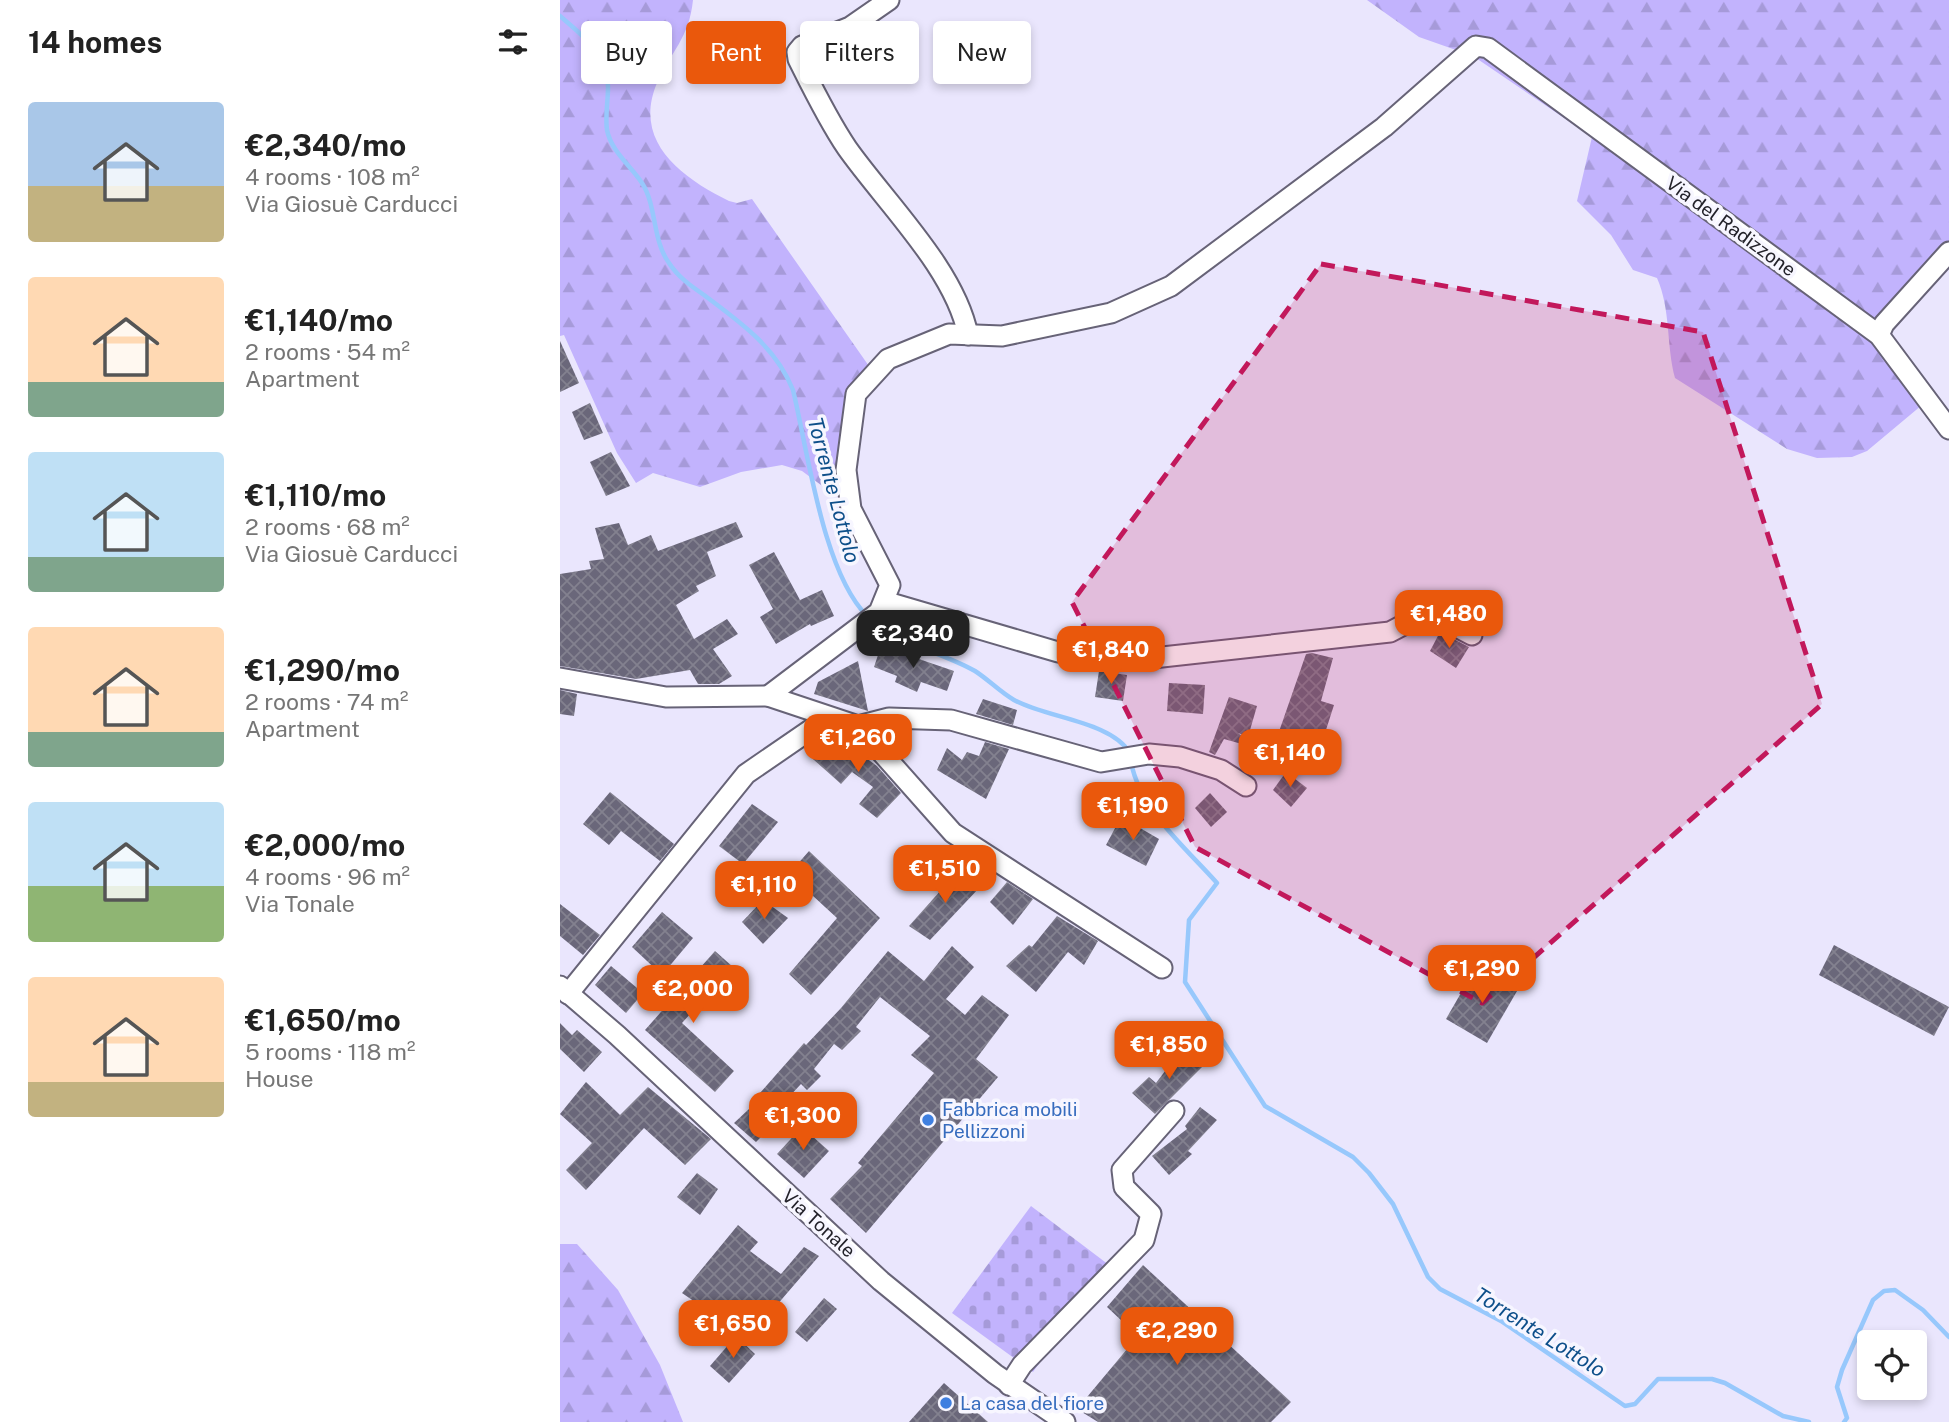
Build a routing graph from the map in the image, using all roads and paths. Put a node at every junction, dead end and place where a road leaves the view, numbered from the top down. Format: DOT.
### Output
graph roads {
  1 [pos="889,0"];
  2 [pos="1949,252"];
  3 [pos="968,335"];
  4 [pos="1879,335"];
  5 [pos="1949,429"];
  6 [pos="882,607"];
  7 [pos="1472,635"];
  8 [pos="560,678"];
  9 [pos="768,696"];
  10 [pos="829,717"];
  11 [pos="858,726"];
  12 [pos="1246,786"];
  13 [pos="1162,968"];
  14 [pos="564,990"];
  15 [pos="1174,1111"];
  16 [pos="1016,1390"];
  17 [pos="1065,1422"];
  1 -- 3 [label="street"];
  2 -- 4 [label="street"];
  3 -- 4 [label="street, Via del Radizzone"];
  3 -- 6 [label="street"];
  4 -- 5 [label="street, Via del Radizzone"];
  6 -- 7 [label="street"];
  6 -- 9 [label="street"];
  8 -- 9 [label="street"];
  9 -- 10 [label="street"];
  10 -- 11 [label="street"];
  10 -- 14 [label="street"];
  11 -- 12 [label="street"];
  11 -- 13 [label="street"];
  14 -- 16 [label="street, Via Tonale"];
  15 -- 16 [label="street"];
  16 -- 17 [label="street, Via Tonale"];
}
